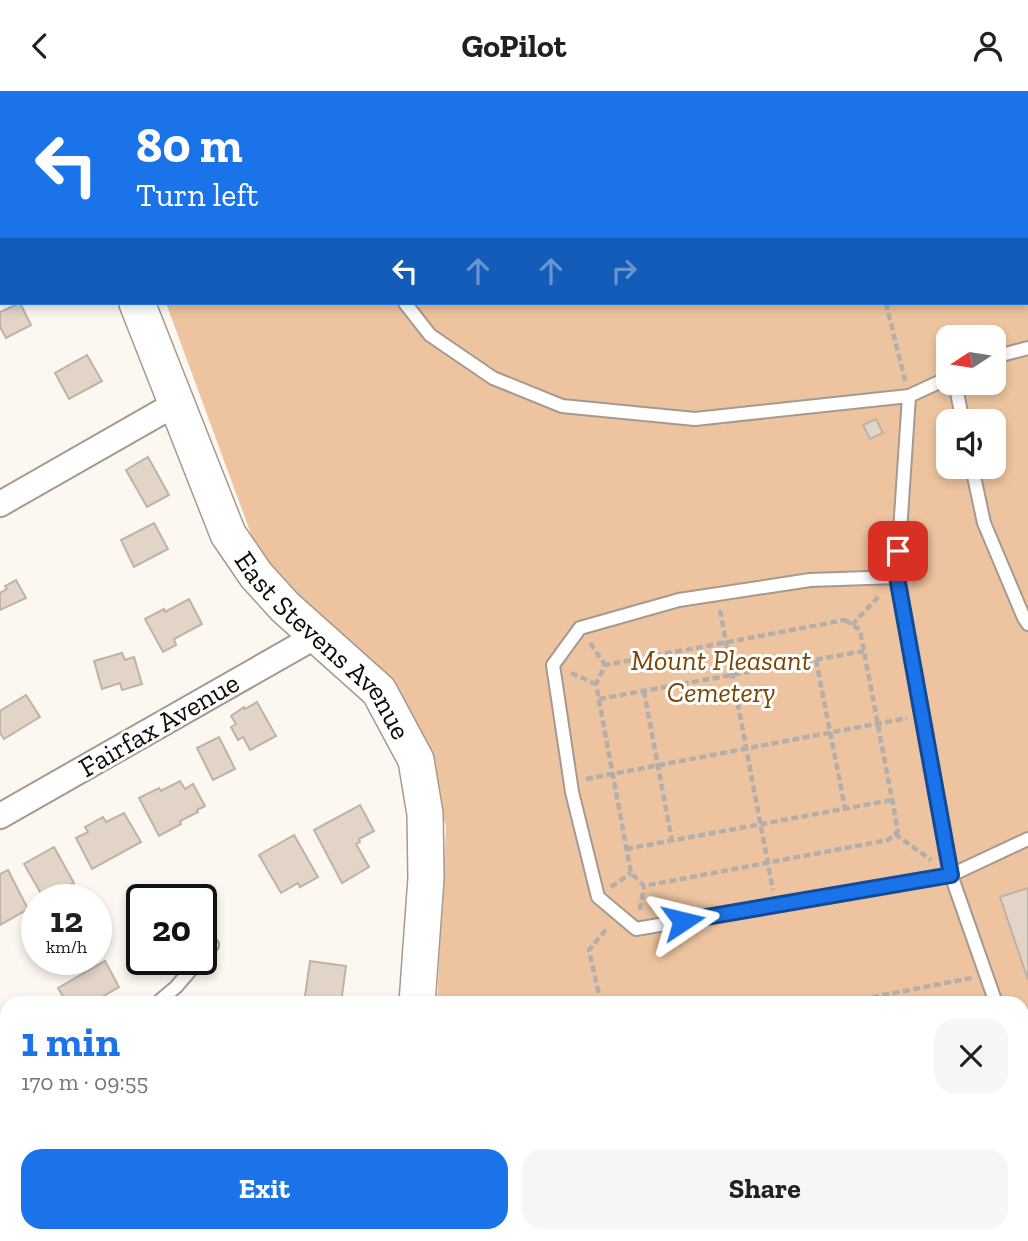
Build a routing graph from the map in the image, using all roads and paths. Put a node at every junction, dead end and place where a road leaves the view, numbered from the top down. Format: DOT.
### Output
graph roads {
  1 [pos="138,305"];
  2 [pos="407,305"];
  3 [pos="886,305"];
  4 [pos="1028,348"];
  5 [pos="1006,354"];
  6 [pos="936,383"];
  7 [pos="909,395"];
  8 [pos="177,403"];
  9 [pos="975,479"];
  10 [pos="0,504"];
  11 [pos="897,577"];
  12 [pos="717,594"];
  13 [pos="1028,624"];
  14 [pos="852,625"];
  15 [pos="580,628"];
  16 [pos="318,635"];
  17 [pos="726,642"];
  18 [pos="864,651"];
  19 [pos="816,660"];
  20 [pos="605,665"];
  21 [pos="732,674"];
  22 [pos="644,691"];
  23 [pos="599,699"];
  24 [pos="922,715"];
  25 [pos="877,723"];
  26 [pos="830,732"];
  27 [pos="746,748"];
  28 [pos="658,765"];
  29 [pos="612,773"];
  30 [pos="570,782"];
  31 [pos="892,800"];
  32 [pos="845,808"];
  33 [pos="0,816"];
  34 [pos="760,824"];
  35 [pos="895,834"];
  36 [pos="1028,839"];
  37 [pos="672,841"];
  38 [pos="626,849"];
  39 [pos="767,863"];
  40 [pos="951,875"];
  41 [pos="775,905"];
  42 [pos="618,913"];
  43 [pos="186,975"];
  44 [pos="986,975"];
  45 [pos="165,996"];
  46 [pos="418,996"];
  47 [pos="599,996"];
  48 [pos="877,996"];
  49 [pos="994,996"];
  1 -- 8 [label="street, East Stevens Avenue"];
  2 -- 7 [label="lane"];
  3 -- 7 [label="path"];
  4 -- 5 [label="lane"];
  6 -- 7 [label="lane"];
  7 -- 11 [label="lane"];
  8 -- 10 [label="street"];
  8 -- 16 [label="street, East Stevens Avenue"];
  9 -- 13 [label="lane"];
  11 -- 12 [label="lane"];
  11 -- 14 [label="path"];
  11 -- 24 [label="lane"];
  12 -- 15 [label="lane"];
  12 -- 17 [label="path"];
  14 -- 17 [label="path"];
  14 -- 18 [label="path"];
  15 -- 20 [label="path"];
  15 -- 30 [label="lane"];
  16 -- 33 [label="street, Fairfax Avenue"];
  16 -- 46 [label="street, East Stevens Avenue"];
  17 -- 20 [label="path"];
  17 -- 21 [label="path"];
  18 -- 19 [label="path"];
  18 -- 25 [label="path"];
  19 -- 21 [label="path"];
  19 -- 26 [label="path"];
  20 -- 23 [label="path"];
  21 -- 22 [label="path"];
  21 -- 27 [label="path"];
  22 -- 23 [label="path"];
  22 -- 28 [label="path"];
  23 -- 29 [label="path"];
  24 -- 25 [label="path"];
  24 -- 40 [label="lane"];
  25 -- 26 [label="path"];
  25 -- 31 [label="path"];
  26 -- 27 [label="path"];
  26 -- 32 [label="path"];
  27 -- 28 [label="path"];
  27 -- 34 [label="path"];
  28 -- 29 [label="path"];
  28 -- 37 [label="path"];
  29 -- 30 [label="path"];
  29 -- 38 [label="path"];
  30 -- 42 [label="lane"];
  31 -- 32 [label="path"];
  31 -- 35 [label="path"];
  32 -- 34 [label="path"];
  34 -- 37 [label="path"];
  34 -- 39 [label="path"];
  35 -- 39 [label="path"];
  35 -- 40 [label="path"];
  36 -- 40 [label="lane"];
  37 -- 38 [label="path"];
  38 -- 39 [label="path"];
  39 -- 41 [label="path"];
  40 -- 41 [label="lane"];
  40 -- 44 [label="lane"];
  41 -- 42 [label="lane"];
  42 -- 47 [label="path"];
  43 -- 45 [label="lane"];
  44 -- 48 [label="path"];
  44 -- 49 [label="lane"];
}
